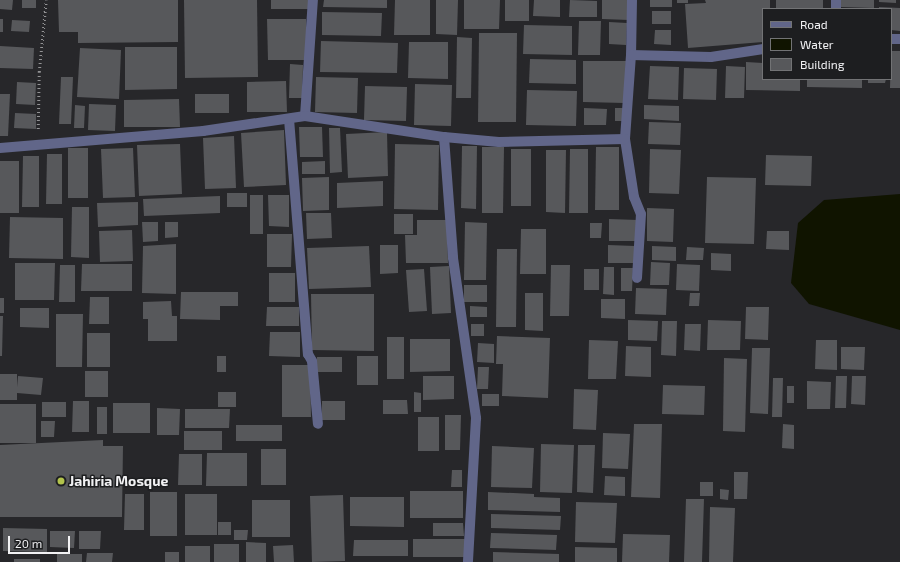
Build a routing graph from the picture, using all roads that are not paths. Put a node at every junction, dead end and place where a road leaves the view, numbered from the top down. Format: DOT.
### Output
graph roads {
  1 [pos="313,0"];
  2 [pos="632,0"];
  3 [pos="762,49"];
  4 [pos="632,55"];
  5 [pos="305,116"];
  6 [pos="289,119"];
  7 [pos="444,137"];
  8 [pos="625,139"];
  9 [pos="0,148"];
  10 [pos="637,278"];
  11 [pos="318,424"];
  12 [pos="468,562"];
  1 -- 5 [label="street"];
  2 -- 4 [label="street"];
  3 -- 4 [label="street"];
  4 -- 8 [label="street"];
  5 -- 6 [label="street"];
  5 -- 7 [label="street"];
  6 -- 9 [label="street"];
  6 -- 11 [label="street"];
  7 -- 8 [label="street"];
  7 -- 12 [label="street"];
  8 -- 10 [label="street"];
}
